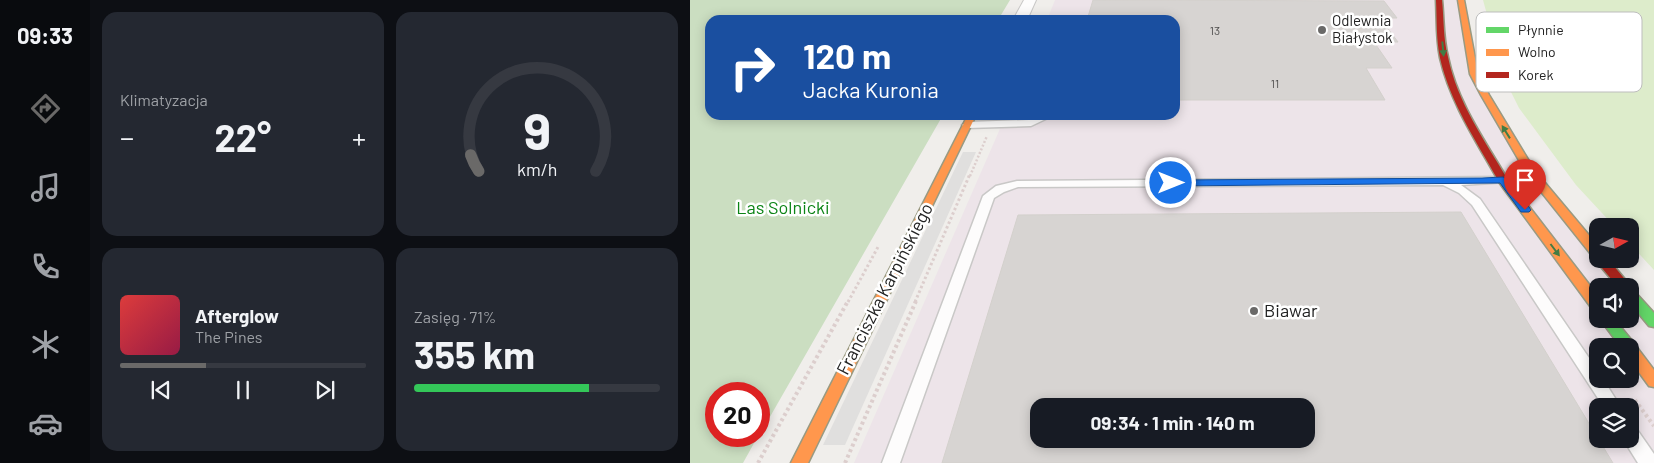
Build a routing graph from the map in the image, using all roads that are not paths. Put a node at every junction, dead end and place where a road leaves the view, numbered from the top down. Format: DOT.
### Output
graph roads {
  1 [pos="1030,0"];
  2 [pos="1439,0"];
  3 [pos="1461,0"];
  4 [pos="1022,15"];
  5 [pos="1476,78"];
  6 [pos="1483,92"];
  7 [pos="970,120"];
  8 [pos="1038,120"];
  9 [pos="1503,180"];
  10 [pos="1440,181"];
  11 [pos="1589,244"];
  12 [pos="1609,268"];
  13 [pos="1617,278"];
  14 [pos="1589,294"];
  15 [pos="1639,304"];
  16 [pos="1654,322"];
  17 [pos="1614,328"];
  18 [pos="1621,338"];
  19 [pos="1639,361"];
  20 [pos="1654,381"];
  21 [pos="1607,398"];
  22 [pos="1639,448"];
  23 [pos="798,463"];
  24 [pos="891,463"];
  25 [pos="1649,463"];
  1 -- 4 [label="street"];
  2 -- 9 [label="main road, one-way"];
  5 -- 3 [label="main road, one-way"];
  11 -- 6 [label="main road, one-way"];
  7 -- 8 [label="lane"];
  7 -- 23 [label="main road, Franciszka Karpińskiego"];
  9 -- 10 [label="lane"];
  9 -- 14 [label="main road, one-way"];
  10 -- 21 [label="lane"];
  10 -- 24 [label="lane"];
  12 -- 13 [label="main road"];
  15 -- 16 [label="main road"];
  17 -- 18 [label="main road"];
  19 -- 20 [label="main road"];
  22 -- 25 [label="lane"];
}
